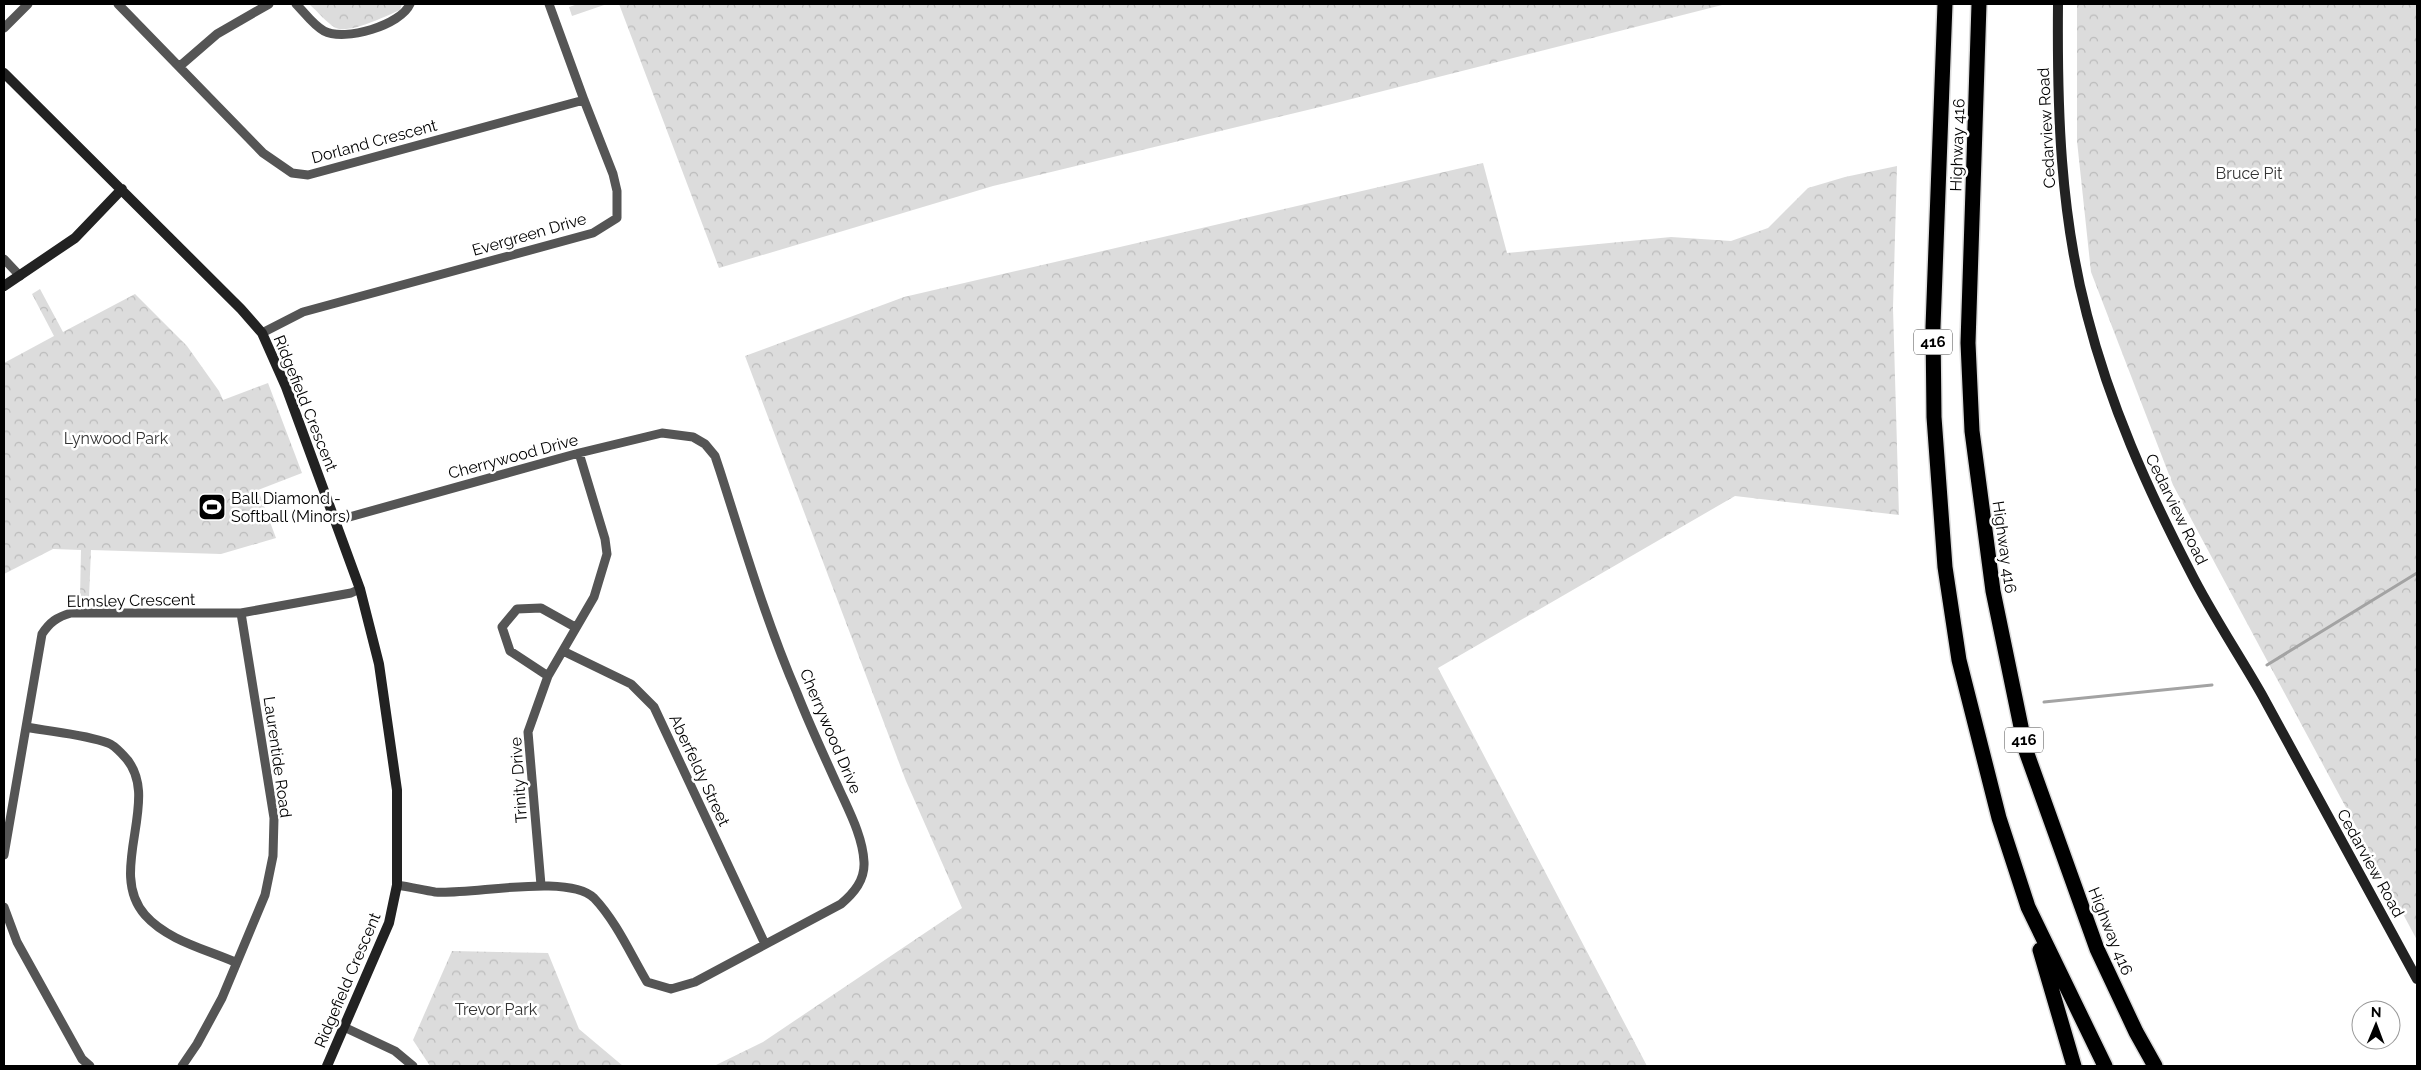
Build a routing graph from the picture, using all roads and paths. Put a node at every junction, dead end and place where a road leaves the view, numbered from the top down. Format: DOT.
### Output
graph roads {
  1 [pos="28,4"];
  2 [pos="118,4"];
  3 [pos="269,4"];
  4 [pos="296,4"];
  5 [pos="410,4"];
  6 [pos="549,4"];
  7 [pos="1945,4"];
  8 [pos="1979,4"];
  9 [pos="2058,4"];
  10 [pos="4,28"];
  11 [pos="180,66"];
  12 [pos="4,73"];
  13 [pos="584,100"];
  14 [pos="122,189"];
  15 [pos="4,259"];
  16 [pos="20,276"];
  17 [pos="4,286"];
  18 [pos="262,333"];
  19 [pos="579,453"];
  20 [pos="335,521"];
  21 [pos="360,589"];
  22 [pos="241,613"];
  23 [pos="575,628"];
  24 [pos="563,651"];
  25 [pos="548,676"];
  26 [pos="26,727"];
  27 [pos="4,855"];
  28 [pos="397,885"];
  29 [pos="541,885"];
  30 [pos="4,907"];
  31 [pos="2028,907"];
  32 [pos="765,944"];
  33 [pos="235,962"];
  34 [pos="2417,979"];
  35 [pos="346,1028"];
  36 [pos="2136,1032"];
  37 [pos="90,1066"];
  38 [pos="182,1066"];
  39 [pos="327,1066"];
  40 [pos="413,1066"];
  41 [pos="2074,1066"];
  42 [pos="2105,1066"];
  43 [pos="2155,1066"];
  44 [pos="2161,1066"];
  1 -- 10 [label="street"];
  2 -- 11 [label="street, Dorland Crescent"];
  3 -- 11 [label="street"];
  4 -- 5 [label="street"];
  6 -- 13 [label="street, Evergreen Drive"];
  7 -- 31 [label="highway, Highway 416 / 416"];
  8 -- 36 [label="highway, Highway 416 / 416"];
  9 -- 34 [label="street, Cedarview Road"];
  11 -- 13 [label="street, Dorland Crescent"];
  12 -- 14 [label="street, Ridgefield Crescent"];
  13 -- 18 [label="street, Evergreen Drive"];
  14 -- 16 [label="street"];
  14 -- 18 [label="street, Ridgefield Crescent"];
  15 -- 16 [label="street"];
  16 -- 17 [label="street"];
  18 -- 20 [label="street, Ridgefield Crescent"];
  19 -- 20 [label="street, Cherrywood Drive"];
  19 -- 23 [label="street, Trinity Drive"];
  19 -- 32 [label="street, Cherrywood Drive"];
  20 -- 21 [label="street, Ridgefield Crescent"];
  21 -- 22 [label="street, Elmsley Crescent"];
  21 -- 28 [label="street, Ridgefield Crescent"];
  22 -- 26 [label="street, Elmsley Crescent"];
  22 -- 33 [label="street, Laurentide Road"];
  23 -- 24 [label="street, Trinity Drive"];
  23 -- 25 [label="street"];
  24 -- 25 [label="street, Trinity Drive"];
  24 -- 32 [label="street, Aberfeldy Street"];
  25 -- 29 [label="street, Trinity Drive"];
  26 -- 27 [label="street, Elmsley Crescent"];
  26 -- 33 [label="street"];
  28 -- 29 [label="street, Cherrywood Drive"];
  28 -- 35 [label="street, Ridgefield Crescent"];
  29 -- 32 [label="street, Cherrywood Drive"];
  30 -- 37 [label="street"];
  31 -- 41 [label="highway"];
  31 -- 42 [label="highway, Highway 416 / 416"];
  33 -- 38 [label="street, Laurentide Road"];
  35 -- 39 [label="street, Ridgefield Crescent"];
  35 -- 40 [label="street"];
  36 -- 43 [label="highway, Highway 416 / 416"];
  36 -- 44 [label="highway"];
}
